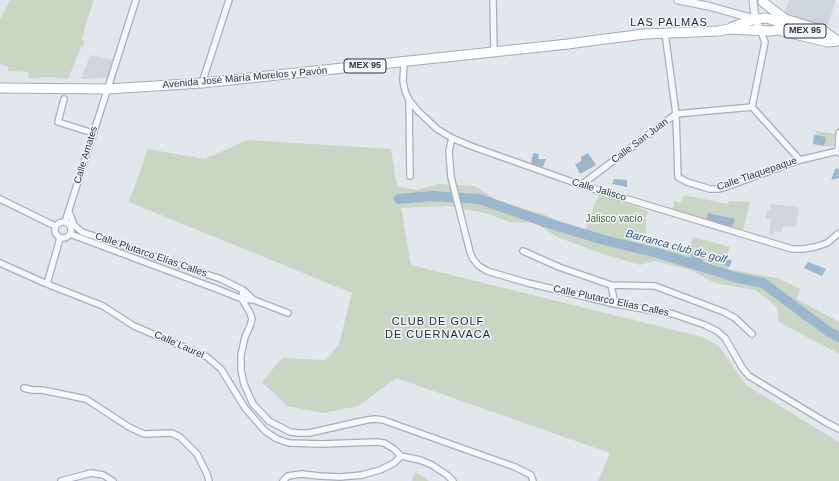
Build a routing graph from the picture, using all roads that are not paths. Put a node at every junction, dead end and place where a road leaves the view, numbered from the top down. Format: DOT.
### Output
graph roads {
  1 [pos="136,0"];
  2 [pos="229,0"];
  3 [pos="493,0"];
  4 [pos="678,0"];
  5 [pos="753,0"];
  6 [pos="762,1"];
  7 [pos="706,3"];
  8 [pos="767,18"];
  9 [pos="755,19"];
  10 [pos="728,29"];
  11 [pos="760,30"];
  12 [pos="666,33"];
  13 [pos="838,41"];
  14 [pos="494,52"];
  15 [pos="404,62"];
  16 [pos="202,83"];
  17 [pos="0,88"];
  18 [pos="108,89"];
  19 [pos="64,98"];
  20 [pos="409,100"];
  21 [pos="752,107"];
  22 [pos="676,114"];
  23 [pos="839,133"];
  24 [pos="93,134"];
  25 [pos="452,138"];
  26 [pos="838,152"];
  27 [pos="800,160"];
  28 [pos="410,176"];
  29 [pos="581,185"];
  30 [pos="0,199"];
  31 [pos="69,212"];
  32 [pos="65,222"];
  33 [pos="55,226"];
  34 [pos="839,233"];
  35 [pos="70,234"];
  36 [pos="60,238"];
  37 [pos="523,251"];
  38 [pos="0,262"];
  39 [pos="47,284"];
  40 [pos="612,285"];
  41 [pos="243,290"];
  42 [pos="242,299"];
  43 [pos="254,300"];
  44 [pos="615,304"];
  45 [pos="288,313"];
  46 [pos="752,334"];
  47 [pos="24,388"];
  48 [pos="839,429"];
  49 [pos="402,456"];
  50 [pos="61,481"];
  51 [pos="113,481"];
  52 [pos="209,481"];
  53 [pos="283,481"];
  54 [pos="453,481"];
  55 [pos="533,481"];
  1 -- 18 [label="street, Calle Amates"];
  2 -- 16 [label="street"];
  3 -- 14 [label="street"];
  4 -- 7 [label="street"];
  5 -- 9 [label="street"];
  6 -- 8 [label="street"];
  6 -- 13 [label="main road"];
  7 -- 9 [label="street"];
  8 -- 9 [label="main road, MEX 95"];
  8 -- 13 [label="main road, MEX 95"];
  9 -- 10 [label="main road, MEX 95"];
  9 -- 11 [label="street"];
  10 -- 11 [label="main road, MEX 95"];
  10 -- 12 [label="main road, Avenida José María Morelos y Pavón / MEX 95"];
  11 -- 13 [label="main road, MEX 95"];
  11 -- 21 [label="street"];
  12 -- 14 [label="main road, Avenida José María Morelos y Pavón / MEX 95"];
  12 -- 22 [label="street"];
  14 -- 15 [label="main road, Avenida José María Morelos y Pavón / MEX 95"];
  15 -- 16 [label="main road, Avenida José María Morelos y Pavón / MEX 95"];
  15 -- 20 [label="street, Calle Jalisco"];
  16 -- 18 [label="main road, Avenida José María Morelos y Pavón / MEX 95"];
  17 -- 18 [label="main road, Avenida José María Morelos y Pavón / MEX 95"];
  18 -- 24 [label="street, Calle Amates"];
  19 -- 24 [label="street"];
  20 -- 25 [label="street, Calle Jalisco"];
  20 -- 28 [label="street"];
  21 -- 22 [label="street, Calle San Juan"];
  21 -- 27 [label="street"];
  22 -- 27 [label="street, Calle Tlaquepaque"];
  22 -- 29 [label="street, Calle San Juan"];
  23 -- 26 [label="street"];
  24 -- 31 [label="street, Calle Amates"];
  25 -- 29 [label="street, Calle Jalisco"];
  25 -- 44 [label="street, Calle Plutarco Elías Calles"];
  26 -- 27 [label="street, Calle Tlaquepaque"];
  29 -- 34 [label="street, Calle Jalisco"];
  30 -- 33 [label="street"];
  31 -- 32 [label="street, Calle Amates"];
  31 -- 41 [label="street, Calle Plutarco Elías Calles"];
  32 -- 33 [label="street"];
  32 -- 35 [label="street"];
  33 -- 36 [label="street"];
  35 -- 36 [label="street"];
  35 -- 42 [label="street, Calle Plutarco Elías Calles"];
  36 -- 39 [label="street"];
  37 -- 40 [label="street"];
  38 -- 39 [label="street, Calle Laurel"];
  39 -- 49 [label="street, Calle Laurel"];
  40 -- 44 [label="street"];
  40 -- 46 [label="street"];
  41 -- 42 [label="street"];
  41 -- 43 [label="street, Calle Plutarco Elías Calles"];
  42 -- 43 [label="street, Calle Plutarco Elías Calles"];
  42 -- 55 [label="street"];
  43 -- 45 [label="street, Calle Plutarco Elías Calles"];
  44 -- 48 [label="street, Calle Plutarco Elías Calles"];
  47 -- 52 [label="street"];
  49 -- 53 [label="street"];
  49 -- 54 [label="street, Calle Laurel"];
  50 -- 51 [label="street"];
}
